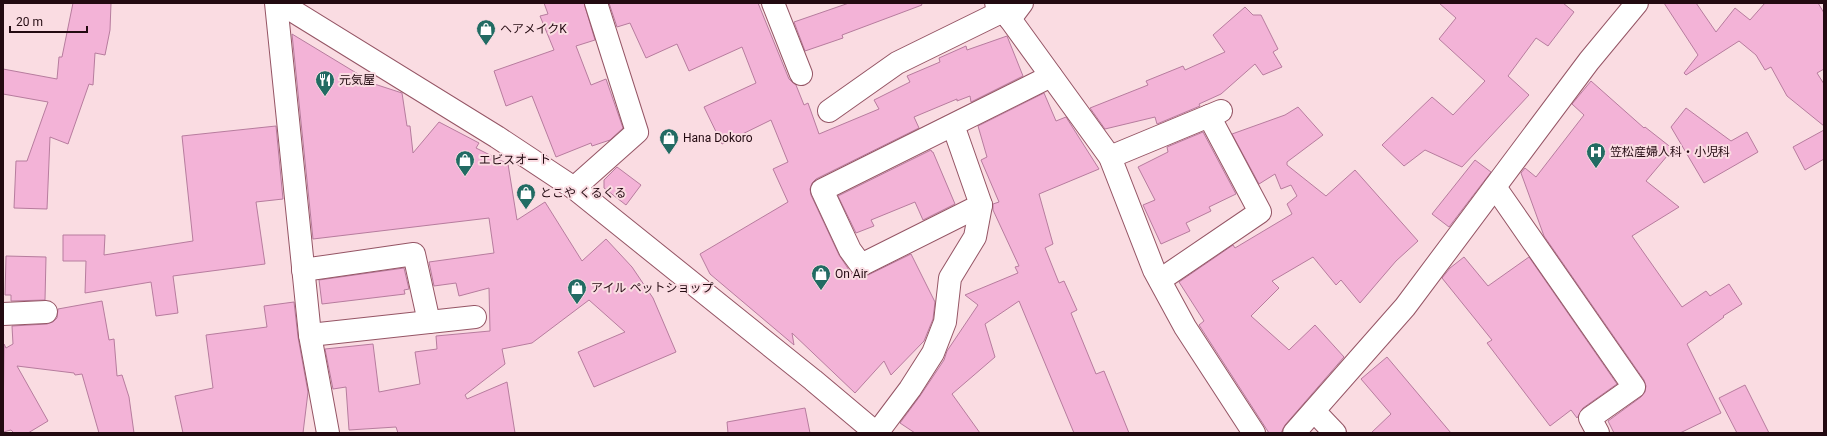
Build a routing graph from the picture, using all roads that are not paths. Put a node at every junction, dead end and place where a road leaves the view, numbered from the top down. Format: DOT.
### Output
graph roads {
  1 [pos="276,3"];
  2 [pos="280,3"];
  3 [pos="596,3"];
  4 [pos="773,3"];
  5 [pos="1637,3"];
  6 [pos="1008,9"];
  7 [pos="801,74"];
  8 [pos="1051,76"];
  9 [pos="829,111"];
  10 [pos="953,125"];
  11 [pos="1110,157"];
  12 [pos="1495,187"];
  13 [pos="574,188"];
  14 [pos="981,205"];
  15 [pos="303,270"];
  16 [pos="1160,280"];
  17 [pos="46,312"];
  18 [pos="3,314"];
  19 [pos="475,317"];
  20 [pos="429,322"];
  21 [pos="310,335"];
  22 [pos="1314,411"];
  23 [pos="328,433"];
  24 [pos="876,433"];
  25 [pos="1254,433"];
  26 [pos="1294,433"];
  27 [pos="1334,433"];
  28 [pos="1598,433"];
  1 -- 15 [label="street"];
  2 -- 13 [label="street"];
  3 -- 13 [label="street"];
  4 -- 7 [label="street"];
  5 -- 12 [label="street"];
  6 -- 8 [label="street"];
  6 -- 9 [label="street"];
  8 -- 10 [label="street"];
  8 -- 11 [label="street"];
  10 -- 14 [label="street"];
  10 -- 14 [label="street"];
  11 -- 16 [label="street"];
  11 -- 16 [label="street"];
  12 -- 22 [label="street"];
  12 -- 28 [label="street"];
  13 -- 24 [label="street"];
  14 -- 24 [label="street"];
  15 -- 20 [label="street"];
  15 -- 21 [label="street"];
  16 -- 25 [label="street"];
  17 -- 18 [label="street"];
  19 -- 20 [label="street"];
  20 -- 21 [label="street"];
  21 -- 23 [label="street"];
  22 -- 26 [label="street"];
  22 -- 27 [label="street"];
}
